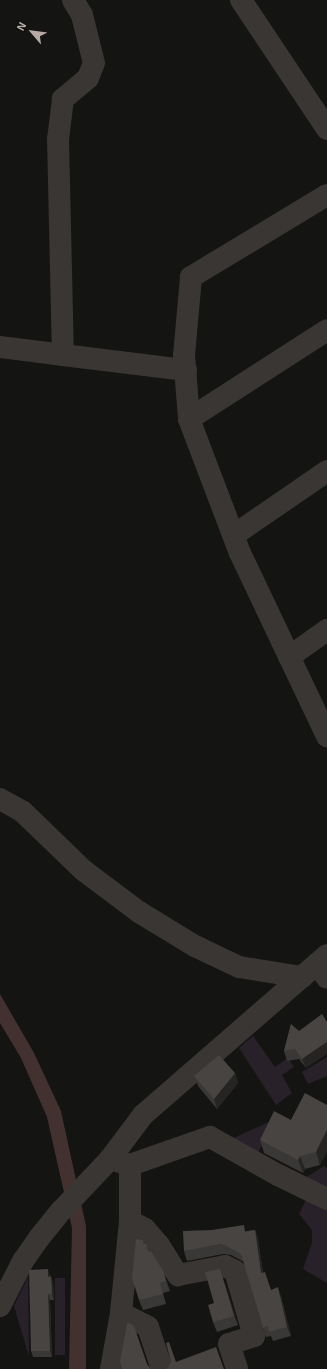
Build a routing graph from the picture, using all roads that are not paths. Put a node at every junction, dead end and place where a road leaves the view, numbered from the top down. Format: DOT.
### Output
graph roads {
  1 [pos="73,0"];
  2 [pos="241,0"];
  3 [pos="327,129"];
  4 [pos="327,195"];
  5 [pos="327,330"];
  6 [pos="0,347"];
  7 [pos="63,354"];
  8 [pos="186,370"];
  9 [pos="189,419"];
  10 [pos="327,471"];
  11 [pos="234,535"];
  12 [pos="327,630"];
  13 [pos="289,657"];
  14 [pos="327,736"];
  15 [pos="0,799"];
  16 [pos="318,969"];
  17 [pos="120,1162"];
  18 [pos="327,1199"];
  19 [pos="130,1221"];
  20 [pos="0,1306"];
  21 [pos="121,1313"];
  22 [pos="111,1369"];
  23 [pos="162,1369"];
  24 [pos="237,1369"];
  1 -- 7 [label="street"];
  2 -- 3 [label="street"];
  4 -- 8 [label="street"];
  5 -- 9 [label="street"];
  6 -- 7 [label="street"];
  7 -- 8 [label="street"];
  8 -- 9 [label="street"];
  9 -- 11 [label="street"];
  10 -- 11 [label="street"];
  11 -- 13 [label="street"];
  12 -- 13 [label="street"];
  13 -- 14 [label="street"];
  15 -- 16 [label="street"];
  16 -- 17 [label="street"];
  17 -- 18 [label="street"];
  17 -- 19 [label="street"];
  17 -- 20 [label="street"];
  19 -- 21 [label="street"];
  19 -- 24 [label="street"];
  21 -- 22 [label="street"];
  21 -- 23 [label="street"];
}
